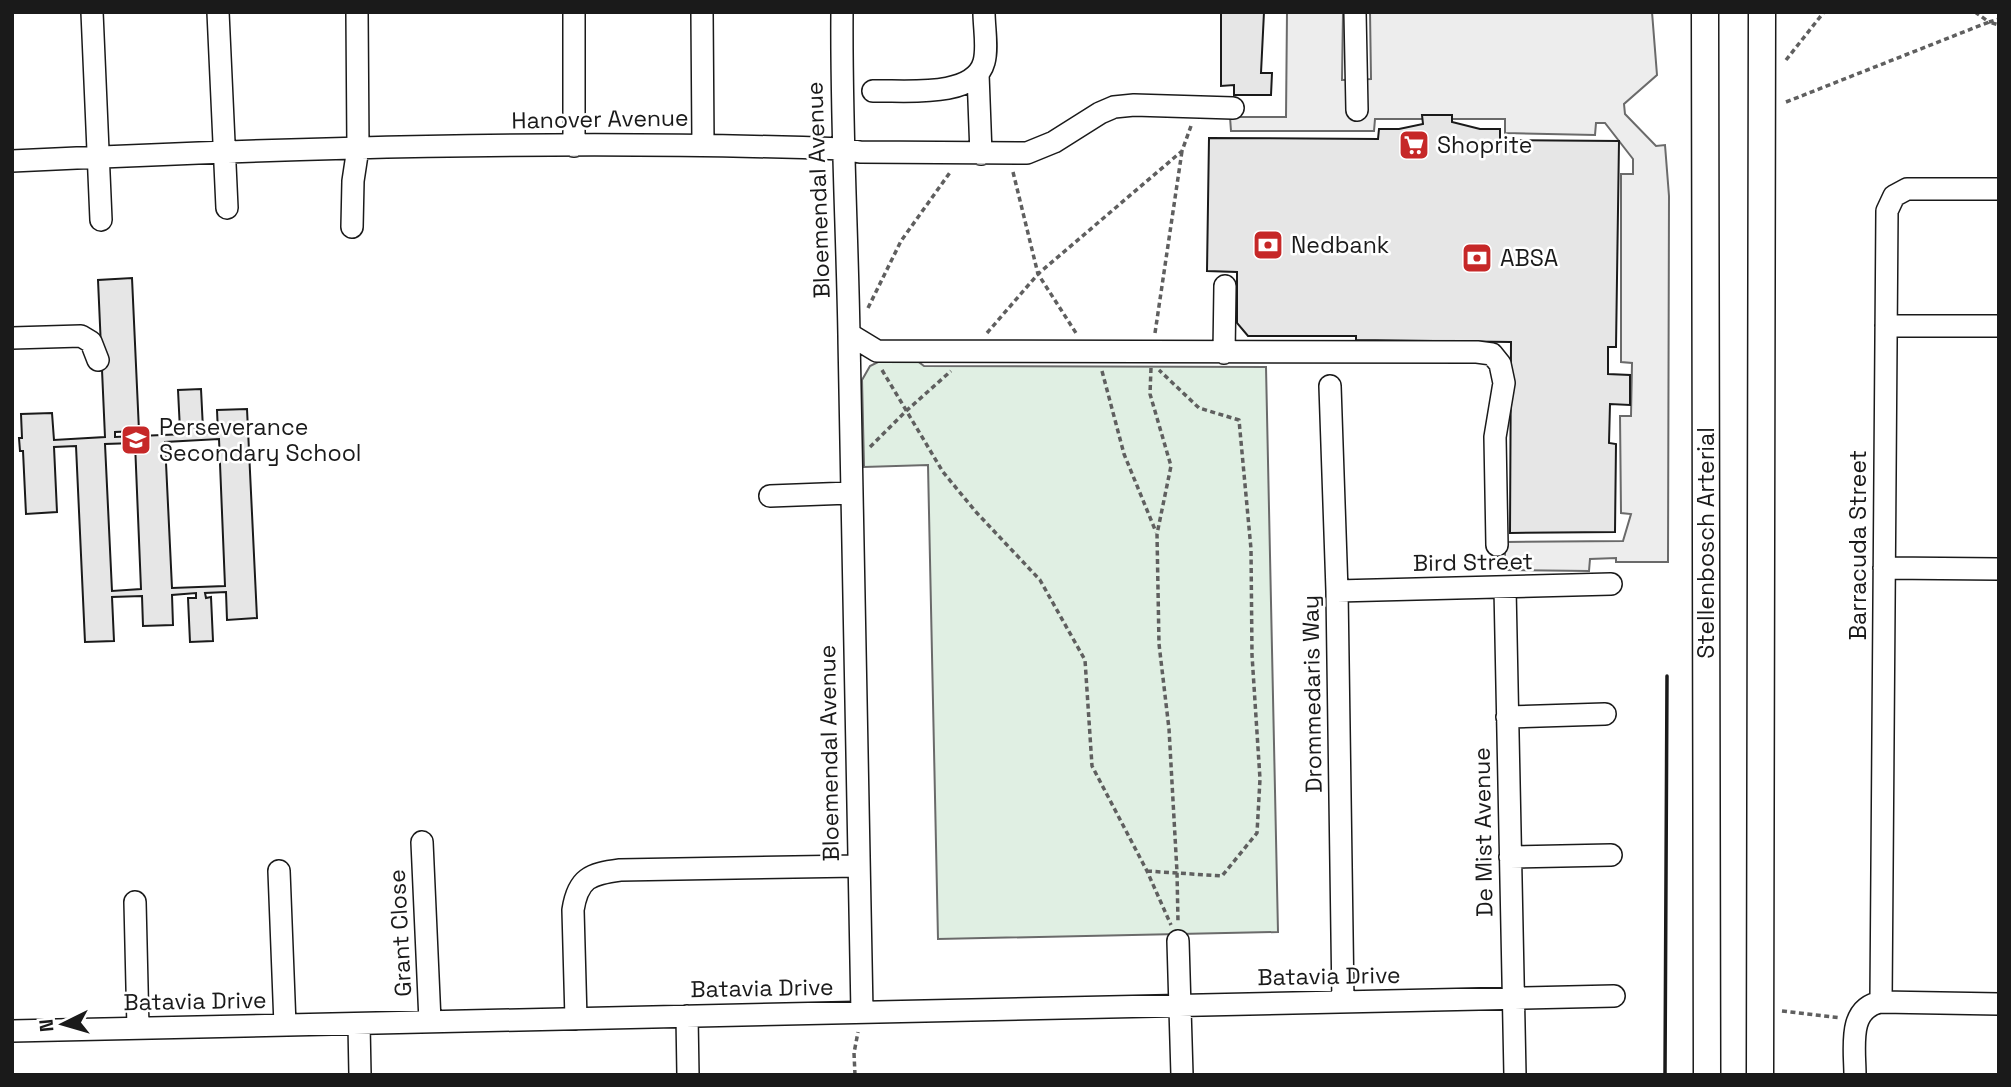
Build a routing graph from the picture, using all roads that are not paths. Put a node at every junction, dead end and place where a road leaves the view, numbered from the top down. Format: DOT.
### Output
graph roads {
  1 [pos="92,12"];
  2 [pos="218,12"];
  3 [pos="357,12"];
  4 [pos="574,12"];
  5 [pos="702,12"];
  6 [pos="842,12"];
  7 [pos="984,12"];
  8 [pos="1355,12"];
  9 [pos="1706,12"];
  10 [pos="1762,12"];
  11 [pos="978,74"];
  12 [pos="873,91"];
  13 [pos="1233,108"];
  14 [pos="1357,110"];
  15 [pos="703,144"];
  16 [pos="574,146"];
  17 [pos="358,148"];
  18 [pos="843,149"];
  19 [pos="223,151"];
  20 [pos="981,154"];
  21 [pos="98,157"];
  22 [pos="12,161"];
  23 [pos="1999,189"];
  24 [pos="228,208"];
  25 [pos="101,220"];
  26 [pos="352,227"];
  27 [pos="1225,286"];
  28 [pos="1886,326"];
  29 [pos="1999,326"];
  30 [pos="12,338"];
  31 [pos="863,343"];
  32 [pos="1224,353"];
  33 [pos="98,360"];
  34 [pos="849,370"];
  35 [pos="1330,386"];
  36 [pos="850,493"];
  37 [pos="770,496"];
  38 [pos="1497,545"];
  39 [pos="1884,568"];
  40 [pos="1999,569"];
  41 [pos="1611,584"];
  42 [pos="1504,588"];
  43 [pos="1337,591"];
  44 [pos="1605,715"];
  45 [pos="1507,717"];
  46 [pos="422,842"];
  47 [pos="1611,855"];
  48 [pos="1510,857"];
  49 [pos="858,866"];
  50 [pos="279,871"];
  51 [pos="135,902"];
  52 [pos="1178,941"];
  53 [pos="1614,996"];
  54 [pos="1513,998"];
  55 [pos="1343,1002"];
  56 [pos="1881,1002"];
  57 [pos="1999,1004"];
  58 [pos="1181,1006"];
  59 [pos="862,1012"];
  60 [pos="687,1016"];
  61 [pos="576,1019"];
  62 [pos="430,1021"];
  63 [pos="359,1024"];
  64 [pos="285,1025"];
  65 [pos="138,1028"];
  66 [pos="12,1031"];
  67 [pos="360,1075"];
  68 [pos="688,1075"];
  69 [pos="1182,1075"];
  70 [pos="1515,1075"];
  71 [pos="1707,1075"];
  72 [pos="1760,1075"];
  73 [pos="1855,1075"];
  1 -- 21 [label="street"];
  2 -- 19 [label="street"];
  3 -- 17 [label="street"];
  4 -- 16 [label="street"];
  5 -- 15 [label="street"];
  6 -- 18 [label="street, Bloemendal Avenue"];
  7 -- 11 [label="street"];
  8 -- 14 [label="street"];
  9 -- 71 [label="main road, Stellenbosch Arterial"];
  10 -- 72 [label="main road"];
  11 -- 12 [label="street"];
  11 -- 20 [label="street"];
  13 -- 20 [label="street, Hanover Avenue"];
  15 -- 16 [label="street, Hanover Avenue"];
  15 -- 18 [label="street, Hanover Avenue"];
  16 -- 17 [label="street, Hanover Avenue"];
  17 -- 19 [label="street, Hanover Avenue"];
  17 -- 26 [label="street"];
  18 -- 20 [label="street, Hanover Avenue"];
  18 -- 31 [label="street, Bloemendal Avenue"];
  19 -- 21 [label="street, Hanover Avenue"];
  19 -- 24 [label="street"];
  21 -- 22 [label="street, Hanover Avenue"];
  21 -- 25 [label="street"];
  23 -- 28 [label="street, Barracuda Street"];
  27 -- 32 [label="street"];
  28 -- 29 [label="street"];
  28 -- 39 [label="street, Barracuda Street"];
  30 -- 33 [label="street"];
  31 -- 32 [label="street"];
  31 -- 34 [label="street, Bloemendal Avenue"];
  31 -- 34 [label="street"];
  32 -- 38 [label="street"];
  34 -- 36 [label="street, Bloemendal Avenue"];
  35 -- 43 [label="street, Drommedaris Way"];
  36 -- 37 [label="street"];
  36 -- 49 [label="street, Bloemendal Avenue"];
  39 -- 40 [label="street"];
  39 -- 56 [label="street, Barracuda Street"];
  41 -- 42 [label="street, Bird Street"];
  42 -- 43 [label="street, Bird Street"];
  42 -- 45 [label="street, De Mist Avenue"];
  43 -- 55 [label="street, Drommedaris Way"];
  44 -- 45 [label="street"];
  45 -- 48 [label="street, De Mist Avenue"];
  46 -- 62 [label="street, Grant Close"];
  47 -- 48 [label="street"];
  48 -- 54 [label="street, De Mist Avenue"];
  49 -- 59 [label="street, Bloemendal Avenue"];
  49 -- 61 [label="street"];
  50 -- 64 [label="street"];
  51 -- 65 [label="street"];
  52 -- 58 [label="street"];
  53 -- 54 [label="street, Batavia Drive"];
  54 -- 55 [label="street, Batavia Drive"];
  54 -- 70 [label="street, De Mist Avenue"];
  55 -- 58 [label="street, Batavia Drive"];
  56 -- 57 [label="street"];
  56 -- 73 [label="street"];
  58 -- 59 [label="street, Batavia Drive"];
  58 -- 69 [label="street"];
  59 -- 60 [label="street, Batavia Drive"];
  60 -- 61 [label="street, Batavia Drive"];
  60 -- 68 [label="street"];
  61 -- 62 [label="street, Batavia Drive"];
  62 -- 63 [label="street, Batavia Drive"];
  63 -- 64 [label="street, Batavia Drive"];
  63 -- 67 [label="street"];
  64 -- 65 [label="street, Batavia Drive"];
  65 -- 66 [label="street, Batavia Drive"];
}
